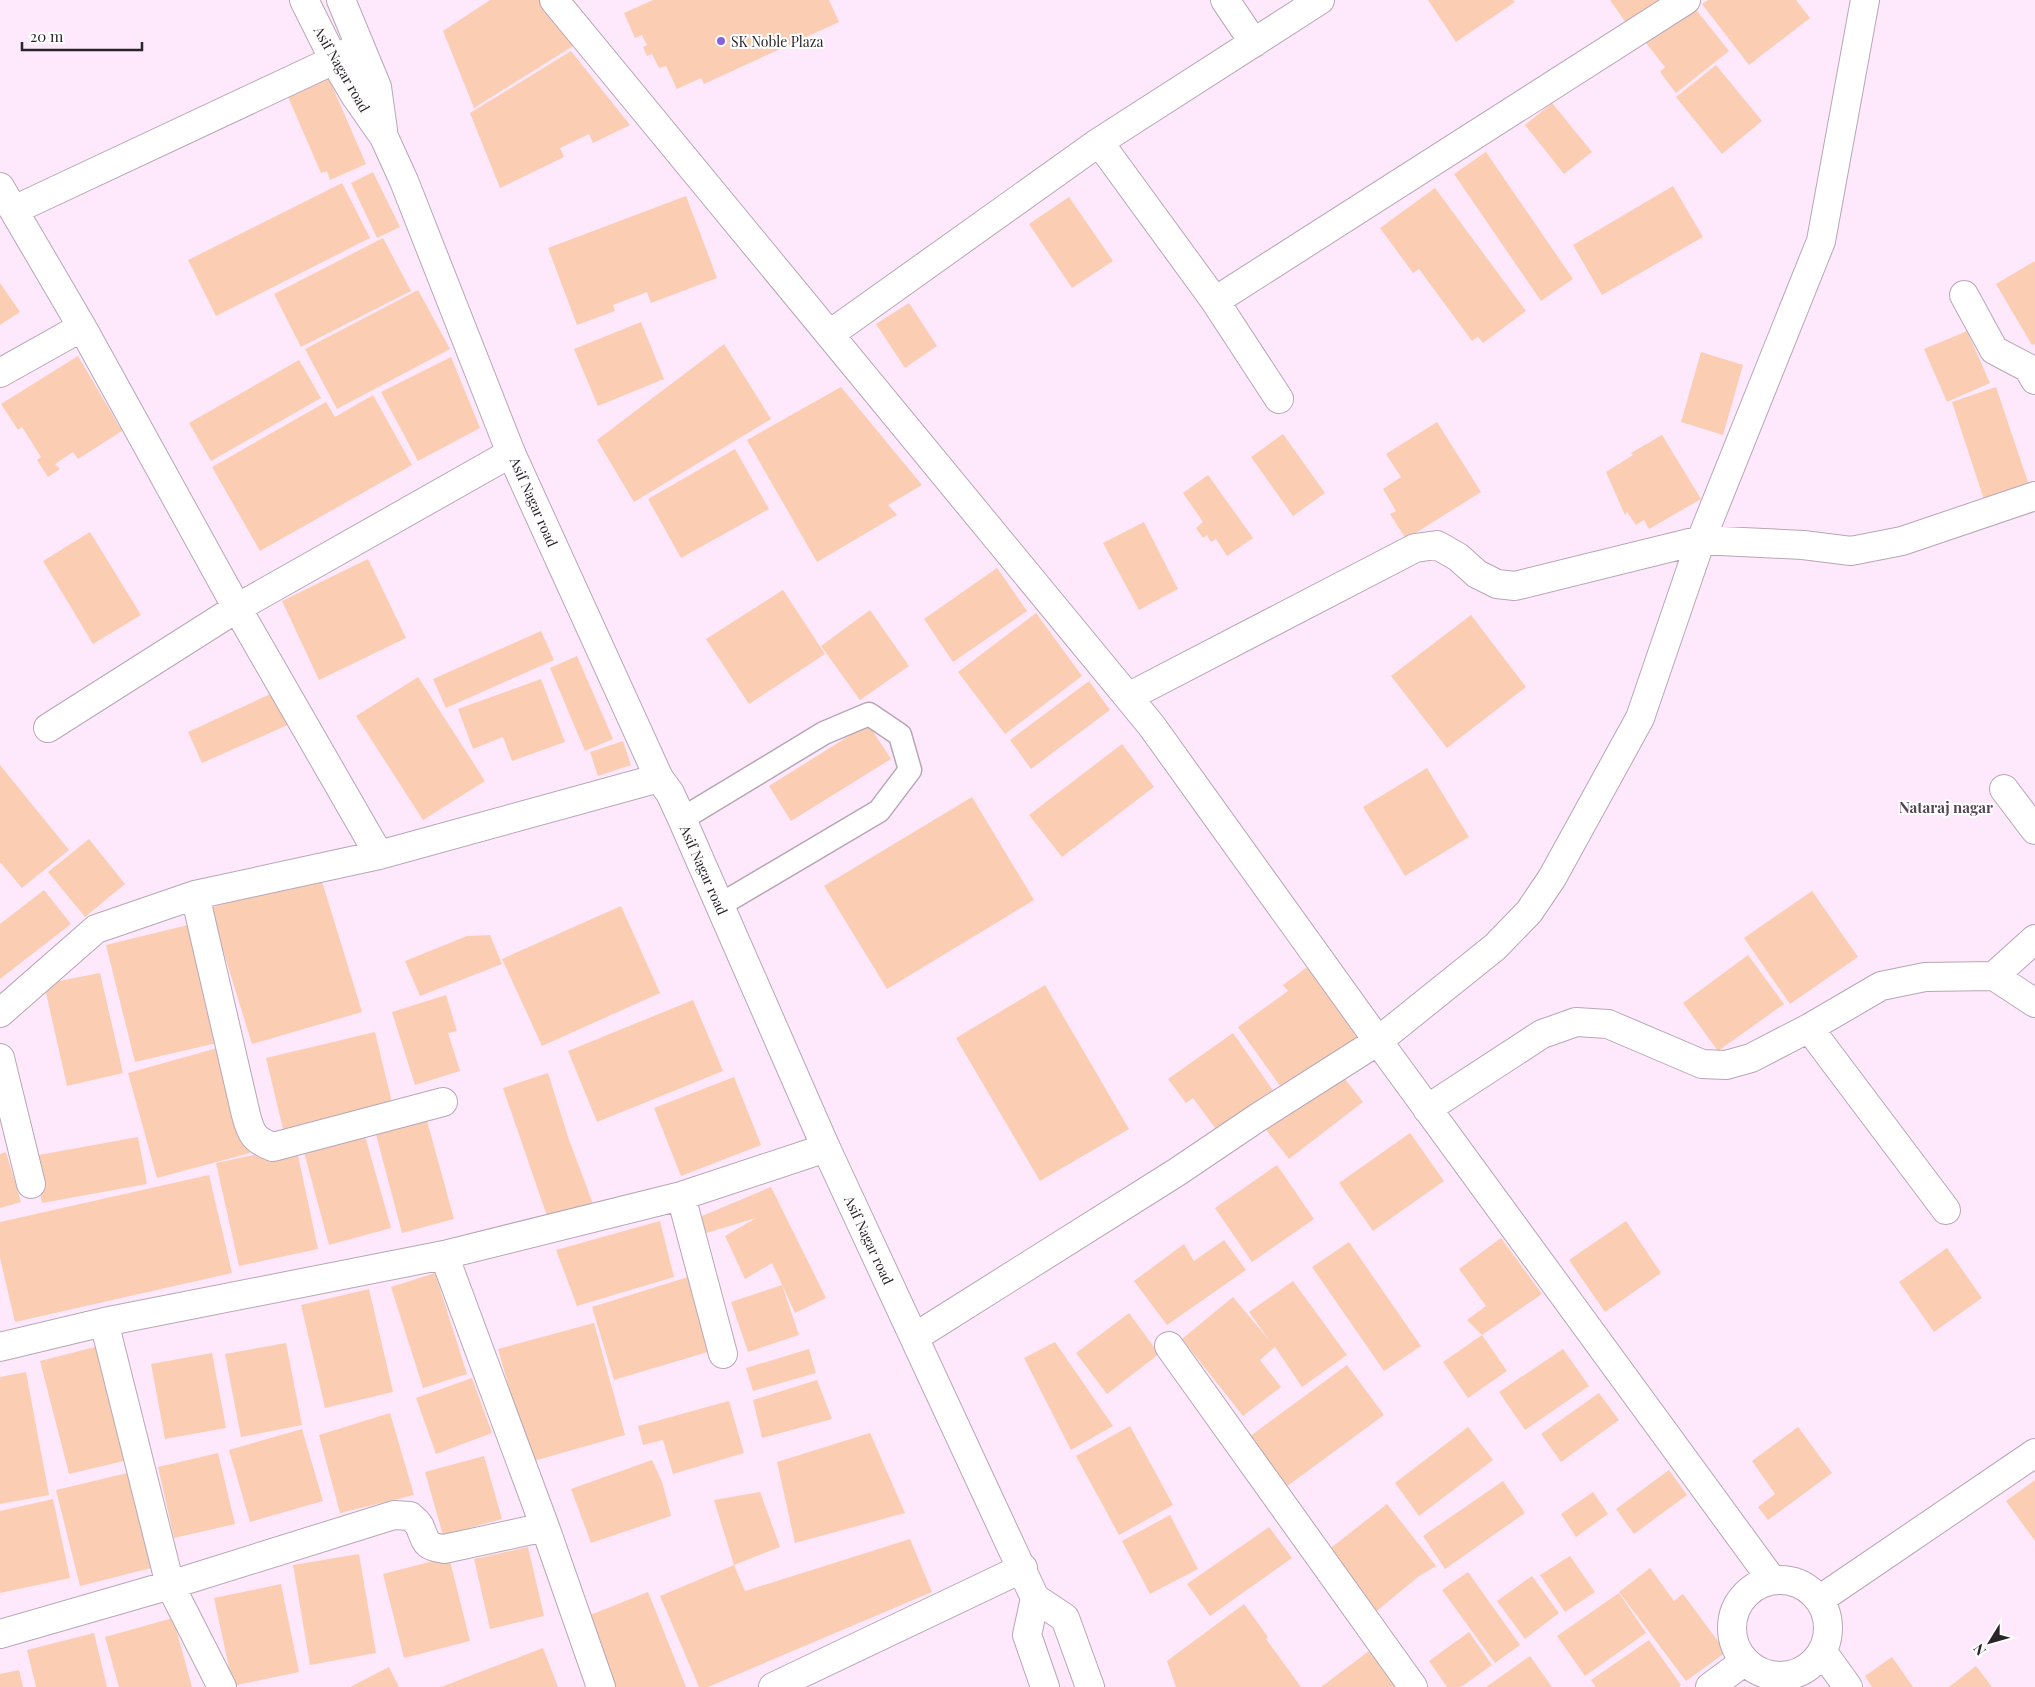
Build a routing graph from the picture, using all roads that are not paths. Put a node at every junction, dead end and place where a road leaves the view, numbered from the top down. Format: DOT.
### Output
graph roads {
  1 [pos="304,0"];
  2 [pos="341,0"];
  3 [pos="554,0"];
  4 [pos="1225,0"];
  5 [pos="1320,0"];
  6 [pos="1686,0"];
  7 [pos="1865,0"];
  8 [pos="1254,43"];
  9 [pos="359,46"];
  10 [pos="334,60"];
  11 [pos="384,137"];
  12 [pos="1099,142"];
  13 [pos="0,187"];
  14 [pos="14,210"];
  15 [pos="1964,295"];
  16 [pos="1215,301"];
  17 [pos="82,327"];
  18 [pos="830,334"];
  19 [pos="0,373"];
  20 [pos="2035,380"];
  21 [pos="1280,400"];
  22 [pos="511,453"];
  23 [pos="2035,496"];
  24 [pos="1701,540"];
  25 [pos="237,608"];
  26 [pos="1128,697"];
  27 [pos="48,728"];
  28 [pos="659,778"];
  29 [pos="2004,789"];
  30 [pos="682,819"];
  31 [pos="2035,830"];
  32 [pos="379,855"];
  33 [pos="195,895"];
  34 [pos="720,905"];
  35 [pos="2035,939"];
  36 [pos="1994,976"];
  37 [pos="2035,1002"];
  38 [pos="0,1013"];
  39 [pos="1809,1028"];
  40 [pos="1378,1041"];
  41 [pos="0,1058"];
  42 [pos="443,1102"];
  43 [pos="1427,1109"];
  44 [pos="826,1148"];
  45 [pos="31,1184"];
  46 [pos="681,1196"];
  47 [pos="1946,1210"];
  48 [pos="444,1255"];
  49 [pos="104,1322"];
  50 [pos="915,1338"];
  51 [pos="1169,1346"];
  52 [pos="0,1347"];
  53 [pos="723,1354"];
  54 [pos="2035,1454"];
  55 [pos="545,1527"];
  56 [pos="1023,1568"];
  57 [pos="1772,1580"];
  58 [pos="170,1585"];
  59 [pos="1036,1598"];
  60 [pos="1819,1600"];
  61 [pos="0,1634"];
  62 [pos="1822,1651"];
  63 [pos="1745,1661"];
  64 [pos="222,1687"];
  65 [pos="601,1687"];
  66 [pos="773,1687"];
  67 [pos="1045,1687"];
  68 [pos="1090,1687"];
  69 [pos="1413,1687"];
  70 [pos="1710,1687"];
  71 [pos="1848,1687"];
  1 -- 10 [label="street, Asif Nagar road"];
  2 -- 9 [label="street, Asif Nagar road"];
  3 -- 18 [label="street"];
  4 -- 8 [label="street"];
  5 -- 8 [label="street"];
  6 -- 16 [label="street"];
  7 -- 24 [label="street"];
  8 -- 12 [label="street"];
  9 -- 10 [label="street"];
  9 -- 11 [label="street, Asif Nagar road"];
  10 -- 11 [label="street, Asif Nagar road"];
  10 -- 14 [label="street"];
  11 -- 22 [label="street, Asif Nagar road"];
  12 -- 16 [label="street"];
  12 -- 18 [label="street"];
  13 -- 14 [label="street"];
  14 -- 17 [label="street"];
  15 -- 20 [label="street"];
  16 -- 21 [label="street"];
  17 -- 19 [label="street"];
  17 -- 25 [label="street"];
  18 -- 26 [label="street"];
  22 -- 25 [label="street"];
  22 -- 28 [label="street, Asif Nagar road"];
  23 -- 24 [label="street"];
  24 -- 26 [label="street"];
  24 -- 40 [label="street"];
  25 -- 27 [label="street"];
  25 -- 32 [label="street"];
  26 -- 40 [label="street"];
  28 -- 30 [label="street, Asif Nagar road"];
  28 -- 32 [label="street"];
  29 -- 31 [label="street"];
  30 -- 34 [label="street, Asif Nagar road"];
  30 -- 34 [label="lane"];
  32 -- 33 [label="street"];
  33 -- 38 [label="street"];
  33 -- 42 [label="street"];
  34 -- 44 [label="street, Asif Nagar road"];
  35 -- 36 [label="street"];
  36 -- 37 [label="street"];
  36 -- 39 [label="street"];
  39 -- 43 [label="street"];
  39 -- 47 [label="street"];
  40 -- 43 [label="street"];
  40 -- 50 [label="street"];
  41 -- 45 [label="street"];
  43 -- 57 [label="street"];
  44 -- 46 [label="street"];
  44 -- 50 [label="street, Asif Nagar road"];
  46 -- 48 [label="street"];
  46 -- 53 [label="street"];
  48 -- 49 [label="street"];
  48 -- 55 [label="street"];
  49 -- 52 [label="street"];
  49 -- 58 [label="street"];
  50 -- 56 [label="street, Asif Nagar road"];
  51 -- 69 [label="street"];
  54 -- 60 [label="street"];
  55 -- 58 [label="street"];
  55 -- 65 [label="street"];
  56 -- 59 [label="street, Asif Nagar road"];
  56 -- 66 [label="street"];
  57 -- 60 [label="street"];
  57 -- 63 [label="street"];
  58 -- 61 [label="street"];
  58 -- 64 [label="street"];
  59 -- 67 [label="street"];
  59 -- 68 [label="street"];
  60 -- 62 [label="street"];
  62 -- 63 [label="street"];
  62 -- 71 [label="street"];
  63 -- 70 [label="street"];
}
